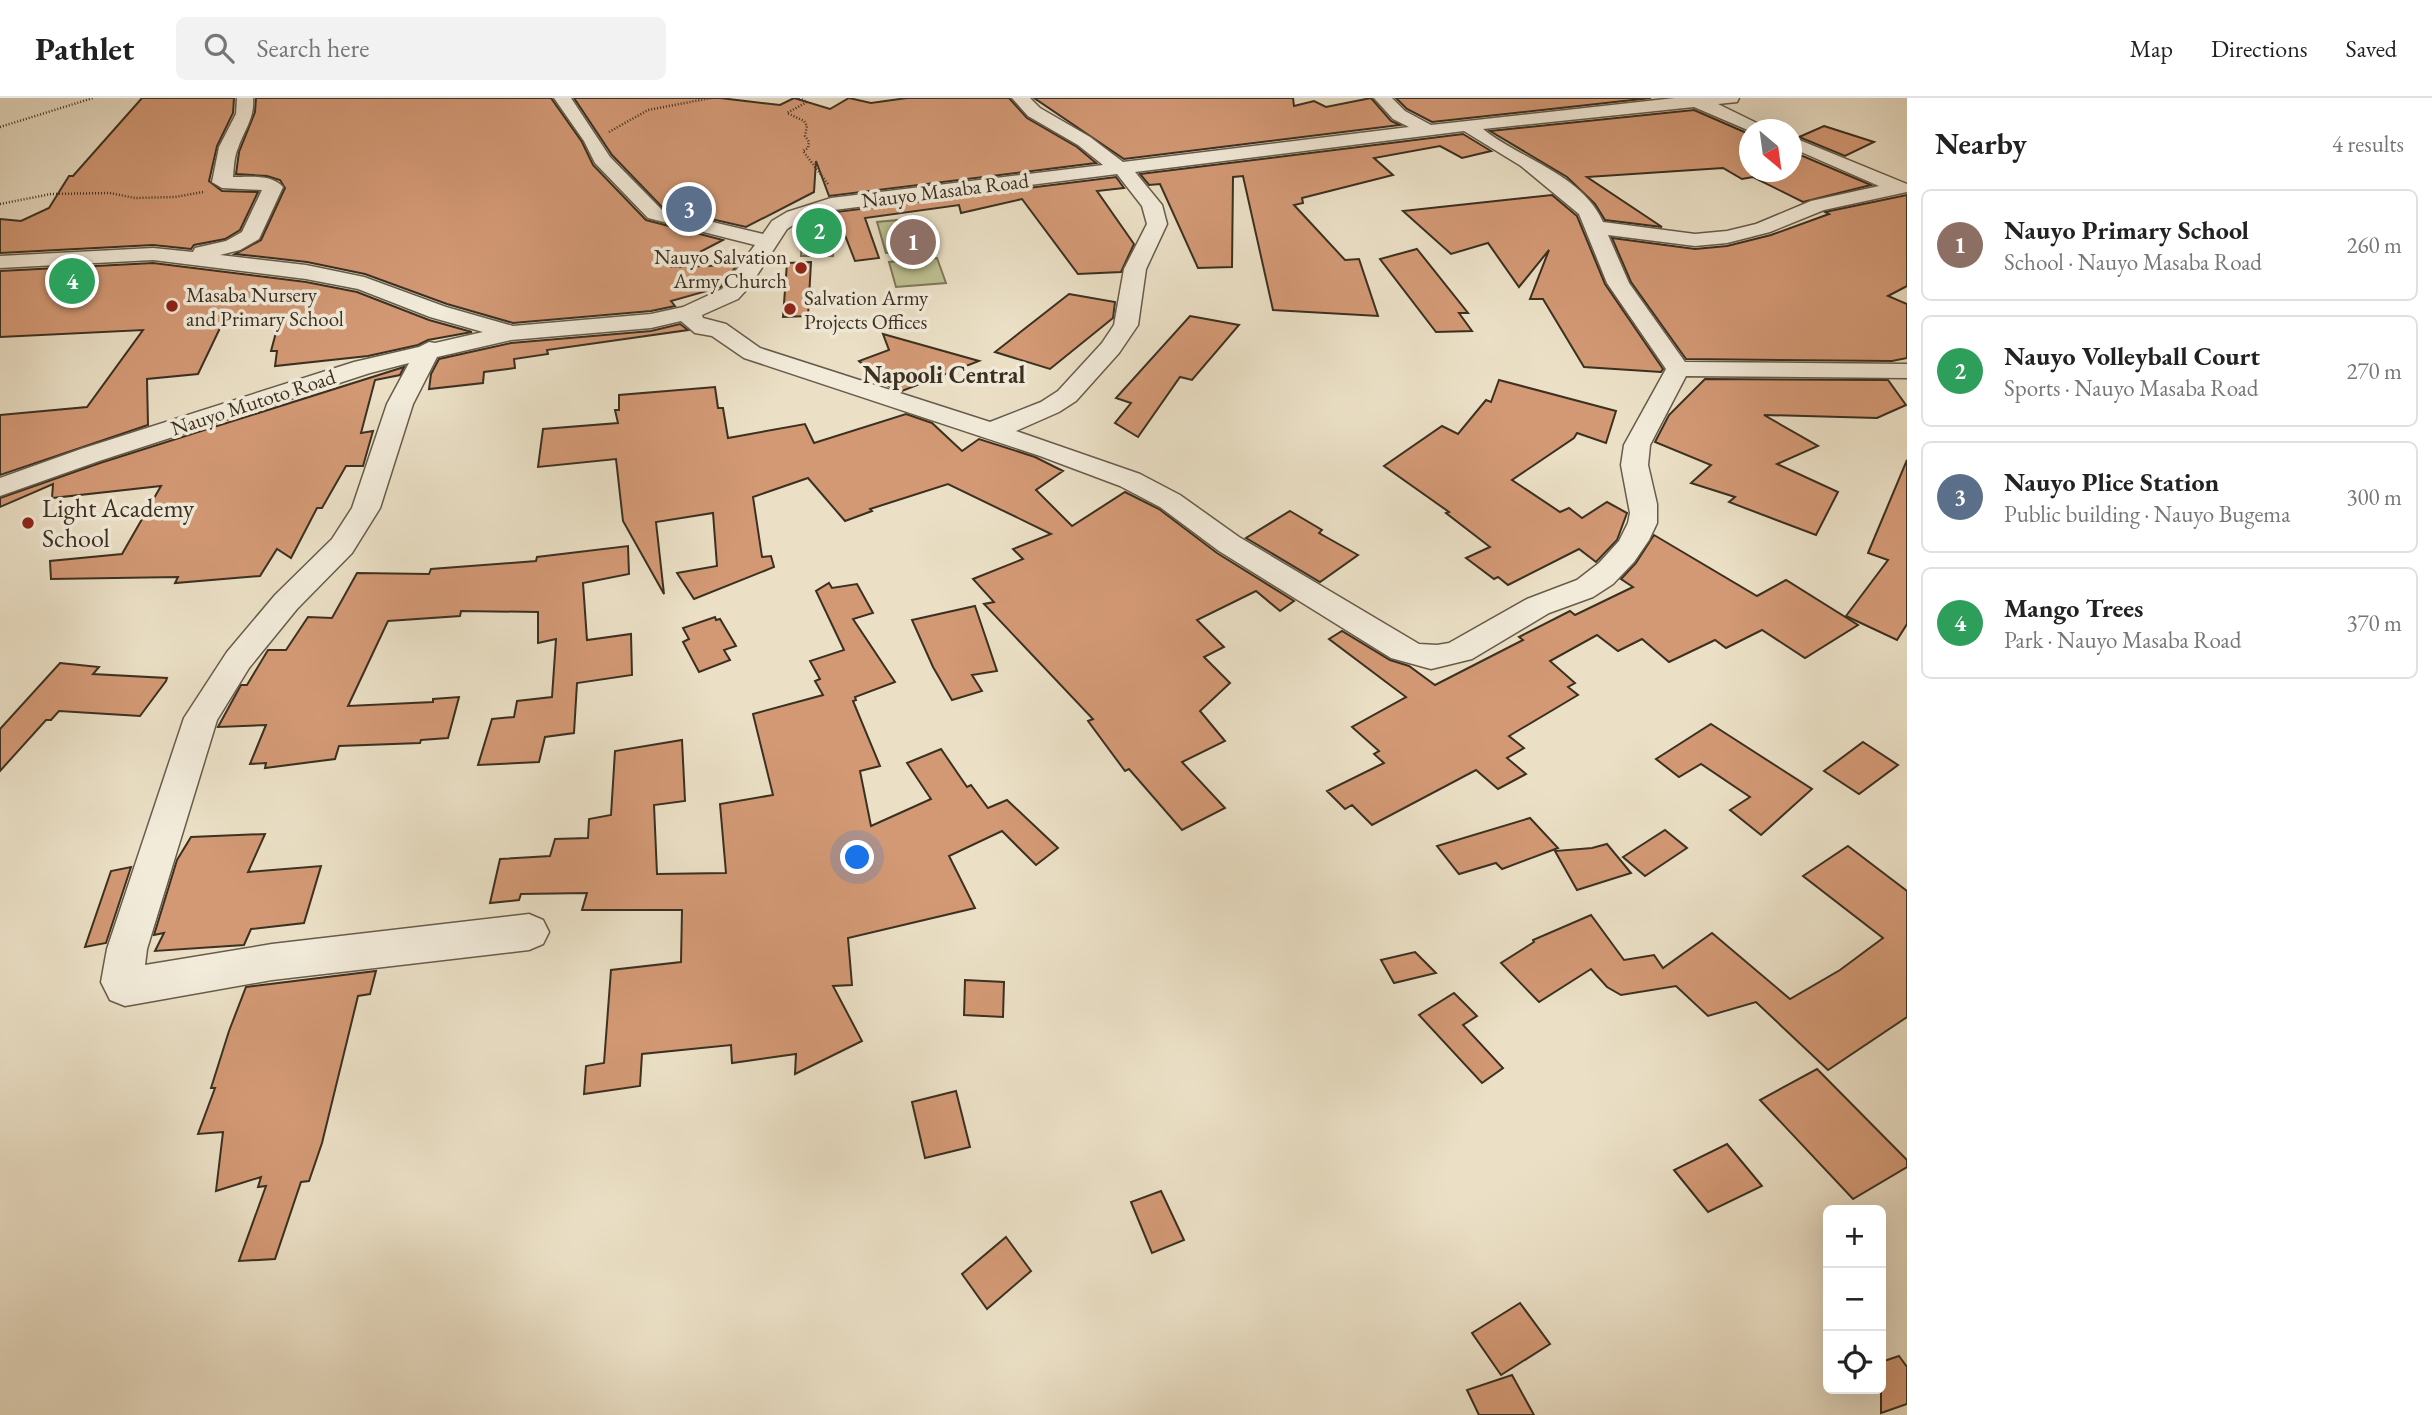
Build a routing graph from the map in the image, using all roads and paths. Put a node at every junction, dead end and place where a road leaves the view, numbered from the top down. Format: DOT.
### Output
graph roads {
  1 [pos="93,98"];
  2 [pos="245,98"];
  3 [pos="562,98"];
  4 [pos="711,98"];
  5 [pos="799,98"];
  6 [pos="1020,98"];
  7 [pos="1382,98"];
  8 [pos="1731,98"];
  9 [pos="1698,102"];
  10 [pos="1739,120"];
  11 [pos="1469,126"];
  12 [pos="0,127"];
  13 [pos="1428,130"];
  14 [pos="593,141"];
  15 [pos="1802,147"];
  16 [pos="1123,168"];
  17 [pos="245,184"];
  18 [pos="1903,189"];
  19 [pos="859,201"];
  20 [pos="0,204"];
  21 [pos="1595,227"];
  22 [pos="767,241"];
  23 [pos="200,258"];
  24 [pos="0,262"];
  25 [pos="690,312"];
  26 [pos="512,333"];
  27 [pos="429,349"];
  28 [pos="1678,369"];
  29 [pos="1907,371"];
  30 [pos="992,431"];
  31 [pos="5,484"];
  32 [pos="529,932"];
  1 -- 12 [label="path"];
  2 -- 17 [label="street"];
  3 -- 14 [label="street"];
  4 -- 14 [label="path"];
  5 -- 19 [label="path"];
  6 -- 16 [label="street"];
  7 -- 13 [label="street"];
  8 -- 9 [label="street, Nauyo Masaba Road"];
  9 -- 10 [label="street"];
  9 -- 11 [label="street, Nauyo Masaba Road"];
  11 -- 13 [label="street, Nauyo Masaba Road"];
  11 -- 21 [label="street"];
  13 -- 16 [label="street, Nauyo Masaba Road"];
  14 -- 22 [label="street"];
  15 -- 18 [label="street"];
  16 -- 19 [label="street, Nauyo Masaba Road"];
  16 -- 30 [label="street"];
  17 -- 20 [label="path"];
  17 -- 23 [label="street"];
  18 -- 21 [label="street"];
  19 -- 22 [label="street, Nauyo Masaba Road"];
  21 -- 28 [label="street"];
  22 -- 25 [label="street, Nauyo Masaba Road"];
  23 -- 24 [label="street, Nauyo Masaba Road"];
  23 -- 26 [label="street, Nauyo Masaba Road"];
  25 -- 26 [label="street, Nauyo Masaba Road"];
  25 -- 30 [label="street"];
  26 -- 27 [label="street, Nauyo Mutoto Road"];
  27 -- 31 [label="street, Nauyo Mutoto Road"];
  27 -- 32 [label="street"];
  28 -- 29 [label="street"];
  28 -- 30 [label="street"];
}
